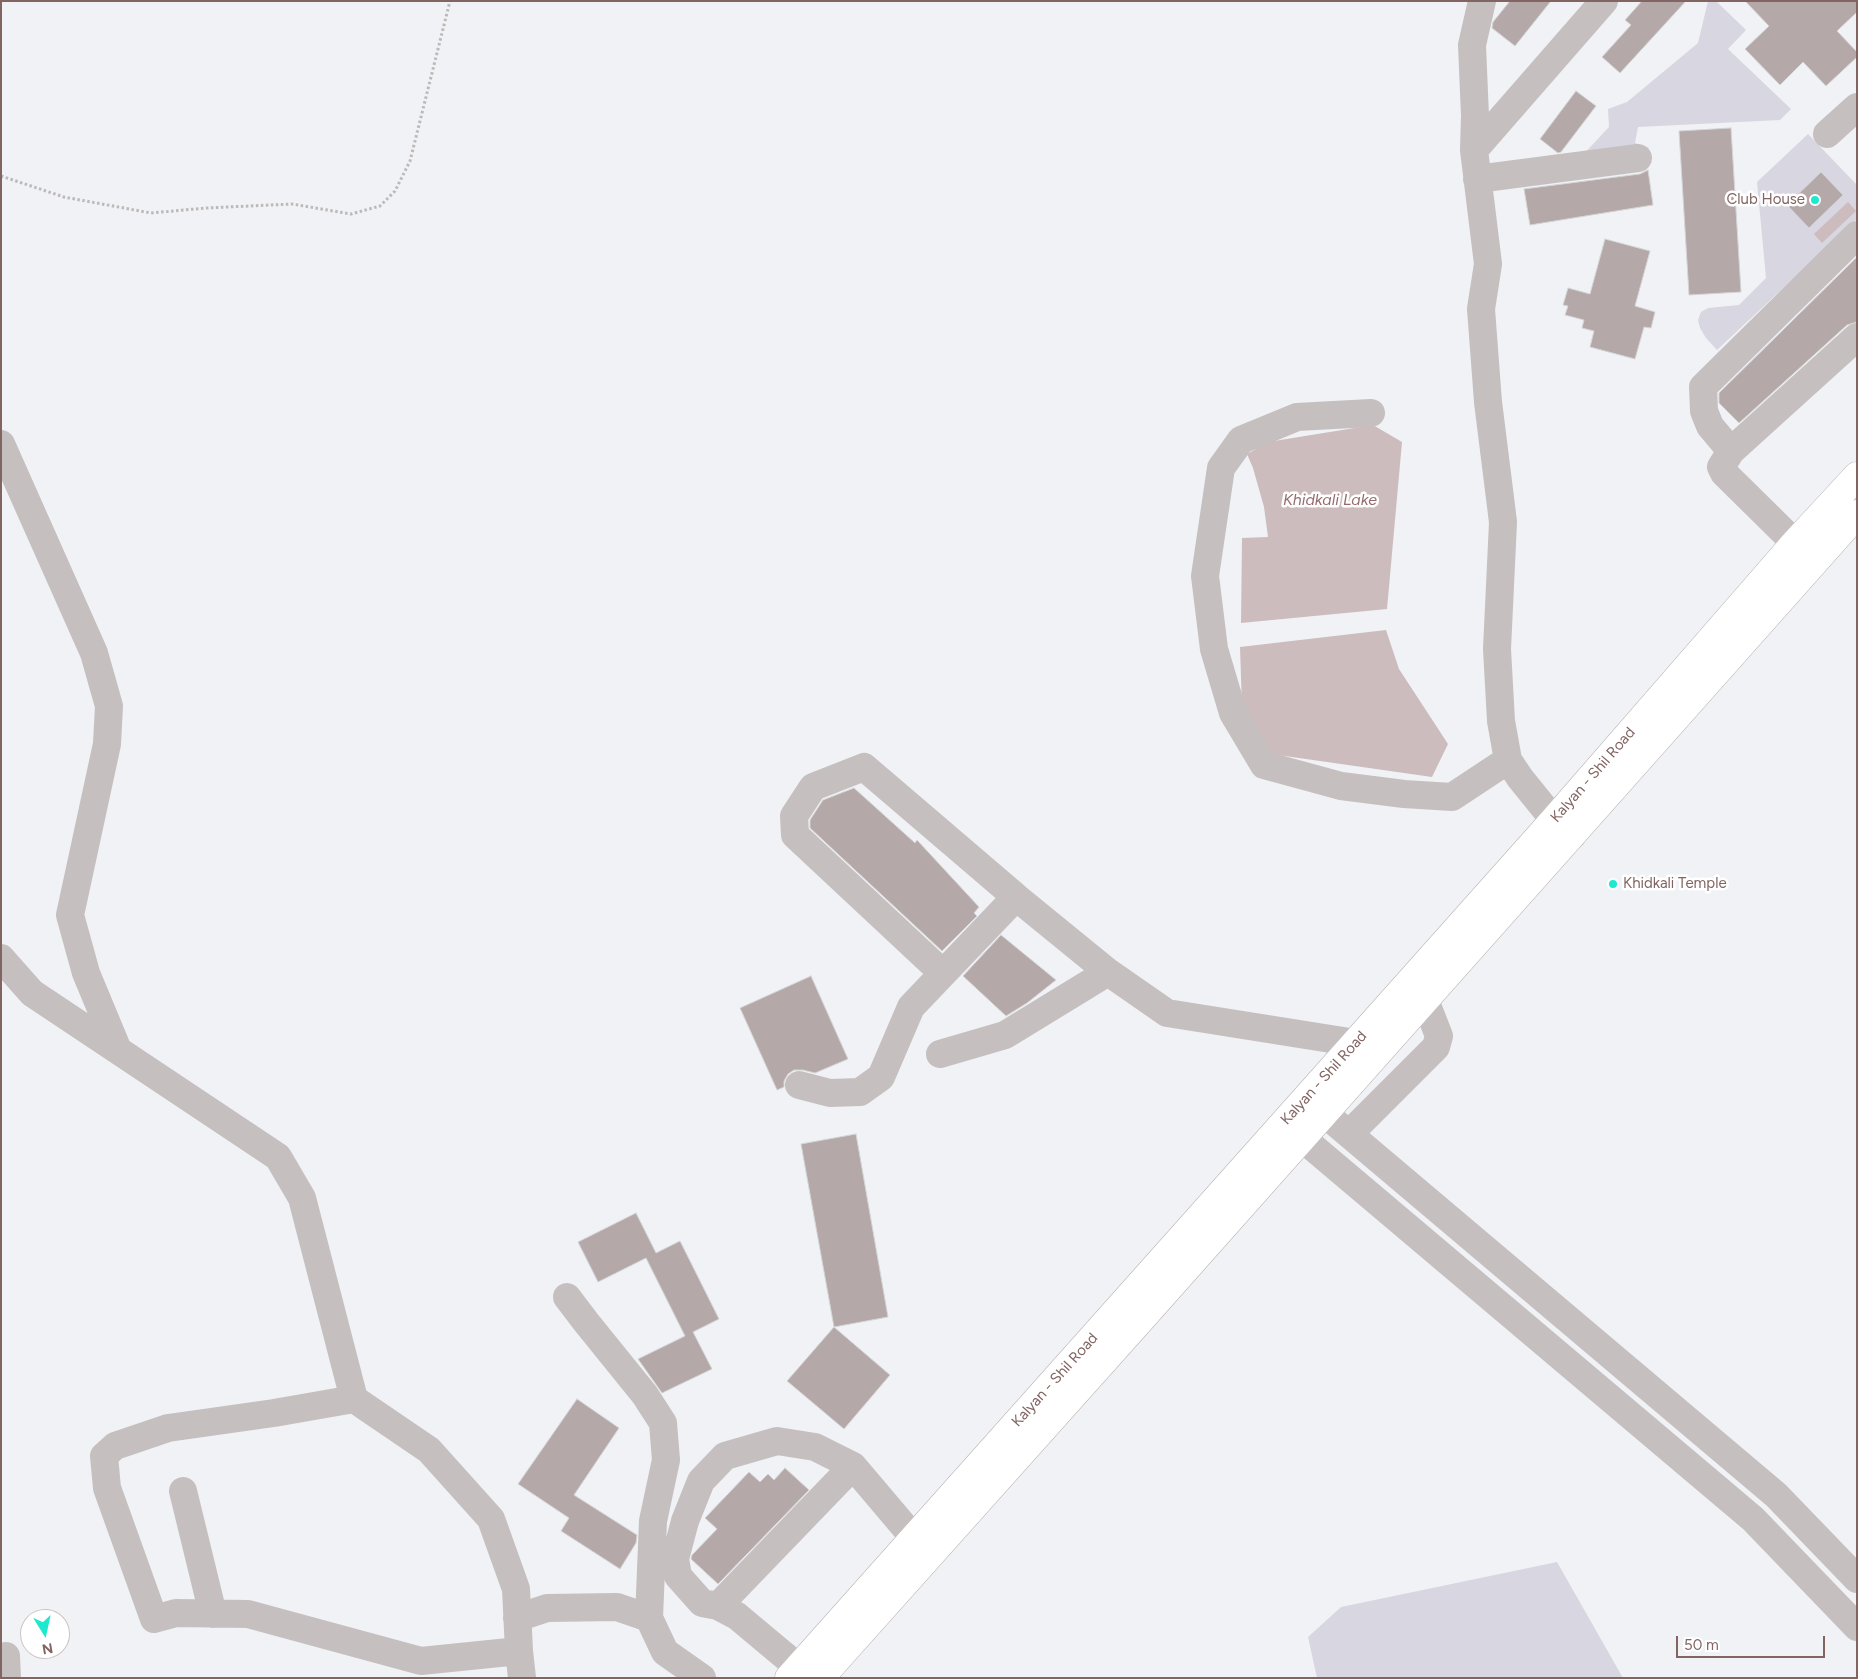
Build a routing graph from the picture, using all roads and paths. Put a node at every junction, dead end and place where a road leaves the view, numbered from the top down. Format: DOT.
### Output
graph roads {
  1 [pos="450,1"];
  2 [pos="1482,1"];
  3 [pos="1604,1"];
  4 [pos="1857,107"];
  5 [pos="1827,134"];
  6 [pos="1474,150"];
  7 [pos="1638,158"];
  8 [pos="1,176"];
  9 [pos="1477,179"];
  10 [pos="1857,235"];
  11 [pos="1857,337"];
  12 [pos="1371,413"];
  13 [pos="1,444"];
  14 [pos="1731,451"];
  15 [pos="1857,476"];
  16 [pos="1857,514"];
  17 [pos="1795,544"];
  18 [pos="1508,760"];
  19 [pos="1563,828"];
  20 [pos="1016,897"];
  21 [pos="1,958"];
  22 [pos="932,963"];
  23 [pos="1108,972"];
  24 [pos="1425,1000"];
  25 [pos="1356,1042"];
  26 [pos="118,1050"];
  27 [pos="940,1054"];
  28 [pos="799,1085"];
  29 [pos="1324,1114"];
  30 [pos="1349,1134"];
  31 [pos="1302,1138"];
  32 [pos="568,1297"];
  33 [pos="354,1399"];
  34 [pos="853,1466"];
  35 [pos="183,1491"];
  36 [pos="1776,1494"];
  37 [pos="1754,1518"];
  38 [pos="914,1538"];
  39 [pos="1857,1579"];
  40 [pos="718,1606"];
  41 [pos="213,1614"];
  42 [pos="517,1618"];
  43 [pos="649,1618"];
  44 [pos="1857,1627"];
  45 [pos="519,1651"];
  46 [pos="422,1669"];
  47 [pos="803,1674"];
  48 [pos="522,1678"];
  49 [pos="702,1678"];
  1 -- 8 [label="path"];
  2 -- 6 [label="street"];
  3 -- 6 [label="street"];
  4 -- 5 [label="street"];
  6 -- 9 [label="street"];
  7 -- 9 [label="street"];
  9 -- 18 [label="street"];
  10 -- 14 [label="street"];
  11 -- 14 [label="street"];
  12 -- 18 [label="street"];
  13 -- 26 [label="street"];
  14 -- 17 [label="street"];
  15 -- 17 [label="main road, Kalyan - Shil Road"];
  16 -- 19 [label="main road, Kalyan - Shil Road"];
  17 -- 19 [label="main road, Kalyan - Shil Road"];
  18 -- 19 [label="street"];
  19 -- 24 [label="main road, Kalyan - Shil Road"];
  19 -- 25 [label="main road, Kalyan - Shil Road"];
  20 -- 22 [label="street"];
  20 -- 23 [label="street"];
  20 -- 28 [label="street"];
  21 -- 26 [label="street"];
  23 -- 25 [label="street"];
  23 -- 27 [label="street"];
  24 -- 29 [label="main road, Kalyan - Shil Road"];
  24 -- 30 [label="street"];
  25 -- 38 [label="main road, Kalyan - Shil Road"];
  26 -- 33 [label="street"];
  29 -- 30 [label="street"];
  29 -- 31 [label="main road, Kalyan - Shil Road"];
  30 -- 36 [label="street"];
  31 -- 37 [label="street"];
  31 -- 47 [label="main road, Kalyan - Shil Road"];
  32 -- 43 [label="street"];
  33 -- 41 [label="street"];
  33 -- 42 [label="street"];
  34 -- 38 [label="street"];
  34 -- 40 [label="street"];
  34 -- 40 [label="street"];
  35 -- 41 [label="street"];
  36 -- 37 [label="street"];
  36 -- 39 [label="street"];
  37 -- 44 [label="street"];
  38 -- 47 [label="main road, Kalyan - Shil Road"];
  40 -- 47 [label="street"];
  41 -- 46 [label="street"];
  42 -- 43 [label="street"];
  42 -- 45 [label="street"];
  43 -- 49 [label="street"];
  45 -- 46 [label="street"];
  45 -- 48 [label="street"];
}
